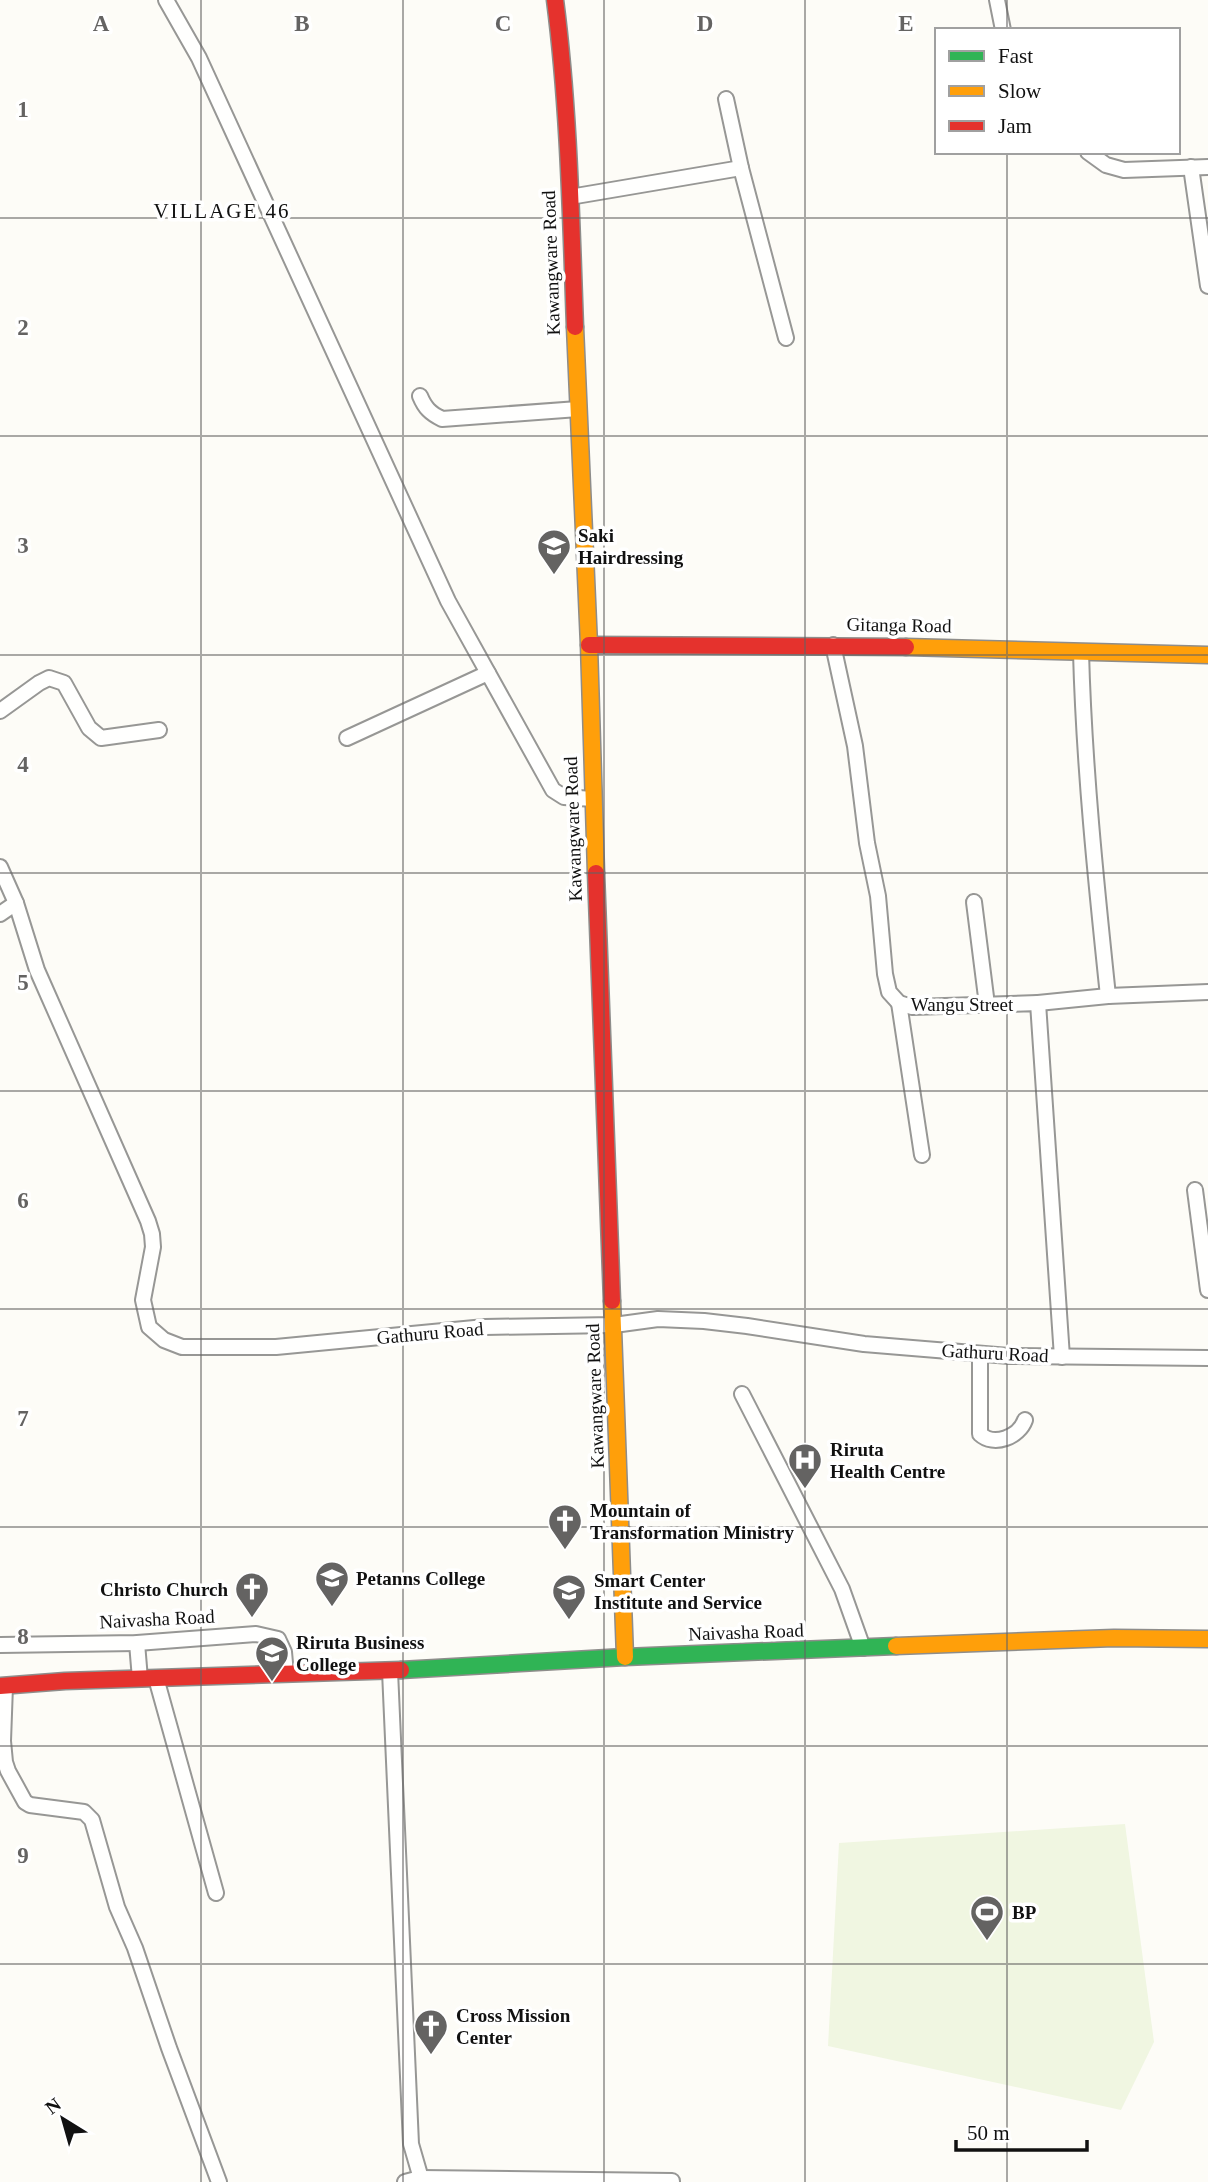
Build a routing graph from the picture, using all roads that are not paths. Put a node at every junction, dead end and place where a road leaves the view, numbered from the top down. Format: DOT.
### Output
graph roads {
  1 [pos="166,0"];
  2 [pos="555,0"];
  3 [pos="997,0"];
  4 [pos="1003,28"];
  5 [pos="726,99"];
  6 [pos="1091,154"];
  7 [pos="1191,167"];
  8 [pos="1208,167"];
  9 [pos="741,168"];
  10 [pos="570,197"];
  11 [pos="1208,286"];
  12 [pos="786,338"];
  13 [pos="420,396"];
  14 [pos="578,409"];
  15 [pos="589,645"];
  16 [pos="833,645"];
  17 [pos="1081,652"];
  18 [pos="1208,655"];
  19 [pos="488,673"];
  20 [pos="0,711"];
  21 [pos="159,730"];
  22 [pos="348,738"];
  23 [pos="593,799"];
  24 [pos="0,867"];
  25 [pos="974,902"];
  26 [pos="16,903"];
  27 [pos="0,914"];
  28 [pos="1208,992"];
  29 [pos="1108,996"];
  30 [pos="899,1003"];
  31 [pos="1038,1003"];
  32 [pos="986,1005"];
  33 [pos="922,1155"];
  34 [pos="1195,1190"];
  35 [pos="1208,1290"];
  36 [pos="614,1325"];
  37 [pos="980,1354"];
  38 [pos="1062,1357"];
  39 [pos="1208,1358"];
  40 [pos="742,1394"];
  41 [pos="1025,1420"];
  42 [pos="1208,1639"];
  43 [pos="137,1643"];
  44 [pos="0,1645"];
  45 [pos="863,1648"];
  46 [pos="625,1657"];
  47 [pos="390,1671"];
  48 [pos="286,1674"];
  49 [pos="148,1678"];
  50 [pos="3,1686"];
  51 [pos="216,1893"];
  52 [pos="421,2180"];
  53 [pos="672,2181"];
  54 [pos="219,2182"];
  55 [pos="405,2182"];
  1 -- 19 [label="street"];
  2 -- 10 [label="main road, Kawangware Road"];
  3 -- 4 [label="street"];
  5 -- 9 [label="street"];
  6 -- 7 [label="street"];
  7 -- 8 [label="street"];
  7 -- 11 [label="street"];
  9 -- 10 [label="street"];
  9 -- 12 [label="street"];
  10 -- 14 [label="main road, Kawangware Road"];
  13 -- 14 [label="street"];
  14 -- 15 [label="main road, Kawangware Road"];
  15 -- 16 [label="main road, Gitanga Road"];
  15 -- 23 [label="main road, Kawangware Road"];
  16 -- 17 [label="main road, Gitanga Road"];
  16 -- 30 [label="street, Wangu Street"];
  17 -- 18 [label="main road, Gitanga Road"];
  17 -- 29 [label="street"];
  19 -- 22 [label="street"];
  19 -- 23 [label="street"];
  20 -- 21 [label="street"];
  23 -- 36 [label="main road, Kawangware Road"];
  24 -- 26 [label="street, Gathuru Road"];
  25 -- 32 [label="street"];
  26 -- 27 [label="street"];
  26 -- 36 [label="street, Gathuru Road"];
  28 -- 29 [label="street"];
  29 -- 31 [label="street"];
  30 -- 32 [label="street, Wangu Street"];
  30 -- 33 [label="street"];
  31 -- 32 [label="street, Wangu Street"];
  31 -- 38 [label="street, Wangu Street"];
  34 -- 35 [label="street"];
  36 -- 37 [label="street, Gathuru Road"];
  36 -- 46 [label="main road, Kawangware Road"];
  37 -- 38 [label="street, Gathuru Road"];
  37 -- 41 [label="street"];
  38 -- 39 [label="street, Gathuru Road"];
  40 -- 45 [label="street"];
  42 -- 45 [label="main road, Naivasha Road"];
  43 -- 44 [label="street, Naivasha Road"];
  43 -- 48 [label="street, Naivasha Road"];
  43 -- 49 [label="street"];
  45 -- 46 [label="main road, Naivasha Road"];
  46 -- 47 [label="main road, Naivasha Road"];
  47 -- 48 [label="main road, Naivasha Road"];
  47 -- 52 [label="street"];
  48 -- 49 [label="main road, Naivasha Road"];
  49 -- 50 [label="main road, Naivasha Road"];
  49 -- 51 [label="street"];
  50 -- 54 [label="street"];
  52 -- 53 [label="street"];
  52 -- 55 [label="street"];
}
